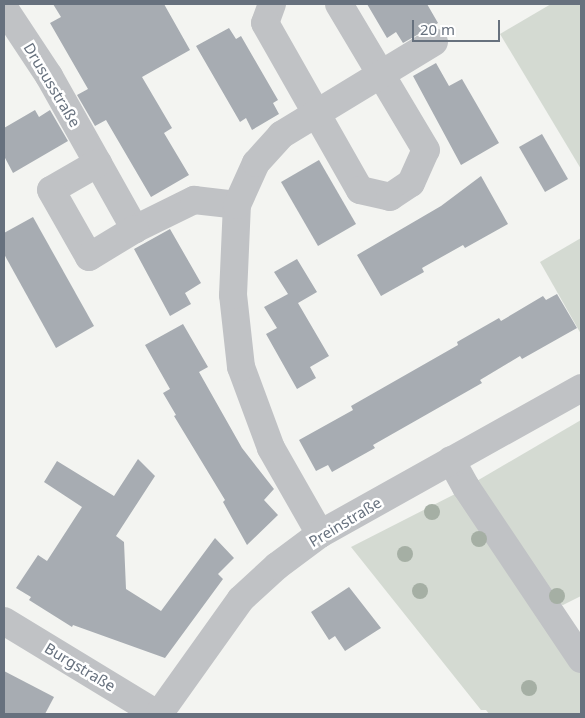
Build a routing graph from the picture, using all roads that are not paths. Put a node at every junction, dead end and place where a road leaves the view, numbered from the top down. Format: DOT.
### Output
graph roads {
  1 [pos="272,4"];
  2 [pos="339,4"];
  3 [pos="4,8"];
  4 [pos="434,42"];
  5 [pos="380,73"];
  6 [pos="315,112"];
  7 [pos="98,163"];
  8 [pos="237,205"];
  9 [pos="135,229"];
  10 [pos="581,388"];
  11 [pos="451,460"];
  12 [pos="320,534"];
  13 [pos="4,621"];
  14 [pos="581,660"];
  15 [pos="158,714"];
  1 -- 6 [label="street"];
  2 -- 5 [label="street"];
  3 -- 7 [label="street, Drususstraße"];
  4 -- 5 [label="street"];
  5 -- 6 [label="street"];
  5 -- 6 [label="street"];
  6 -- 8 [label="street"];
  7 -- 9 [label="street, Drususstraße"];
  7 -- 9 [label="street"];
  8 -- 9 [label="street"];
  8 -- 12 [label="street"];
  10 -- 11 [label="street, Preinstraße"];
  11 -- 12 [label="street, Preinstraße"];
  11 -- 14 [label="street"];
  12 -- 15 [label="street, Preinstraße"];
  13 -- 15 [label="street, Burgstraße"];
}
